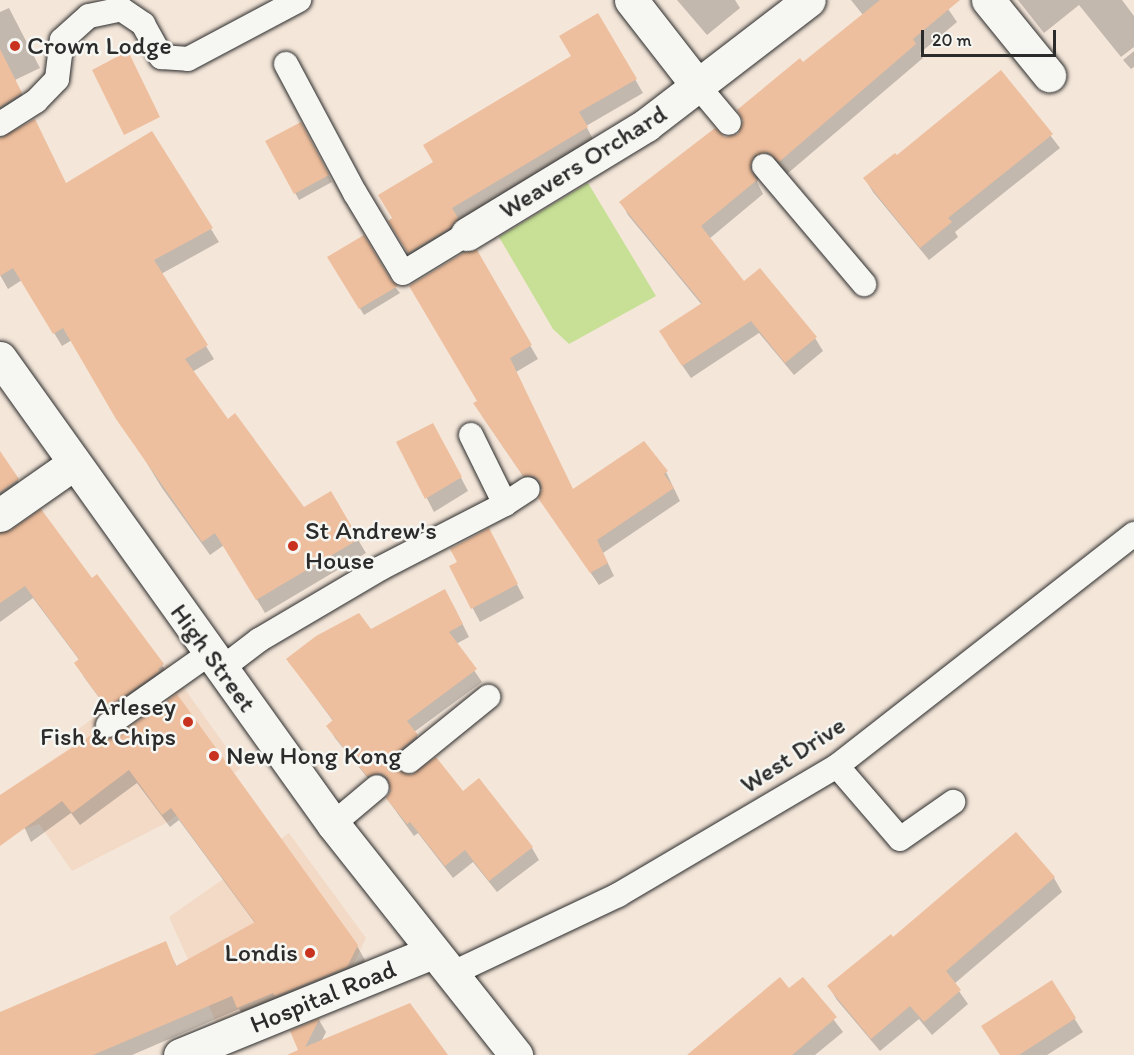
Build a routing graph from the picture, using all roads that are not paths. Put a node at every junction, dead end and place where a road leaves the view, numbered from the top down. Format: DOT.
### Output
graph roads {
  1 [pos="299,0"];
  2 [pos="631,0"];
  3 [pos="809,0"];
  4 [pos="988,0"];
  5 [pos="286,64"];
  6 [pos="1049,75"];
  7 [pos="698,86"];
  8 [pos="729,123"];
  9 [pos="0,124"];
  10 [pos="764,166"];
  11 [pos="467,234"];
  12 [pos="864,284"];
  13 [pos="0,358"];
  14 [pos="471,435"];
  15 [pos="73,464"];
  16 [pos="528,489"];
  17 [pos="505,504"];
  18 [pos="0,515"];
  19 [pos="1134,534"];
  20 [pos="215,661"];
  21 [pos="488,697"];
  22 [pos="108,725"];
  23 [pos="409,761"];
  24 [pos="837,766"];
  25 [pos="376,787"];
  26 [pos="953,802"];
  27 [pos="333,824"];
  28 [pos="442,963"];
  29 [pos="180,1055"];
  30 [pos="516,1055"];
  1 -- 9 [label="lane"];
  2 -- 7 [label="street"];
  3 -- 7 [label="street, Weavers Orchard"];
  4 -- 6 [label="street"];
  5 -- 11 [label="lane"];
  7 -- 8 [label="lane"];
  7 -- 11 [label="street, Weavers Orchard"];
  10 -- 12 [label="lane"];
  13 -- 15 [label="street, High Street"];
  14 -- 17 [label="lane"];
  15 -- 18 [label="street"];
  15 -- 20 [label="street, High Street"];
  16 -- 17 [label="lane"];
  17 -- 20 [label="lane"];
  19 -- 24 [label="lane, West Drive"];
  20 -- 22 [label="lane"];
  20 -- 27 [label="street, High Street"];
  21 -- 23 [label="lane"];
  24 -- 26 [label="lane"];
  24 -- 28 [label="lane, West Drive"];
  25 -- 27 [label="lane"];
  27 -- 28 [label="street, High Street"];
  28 -- 29 [label="street, Hospital Road"];
  28 -- 30 [label="street, High Street"];
}
